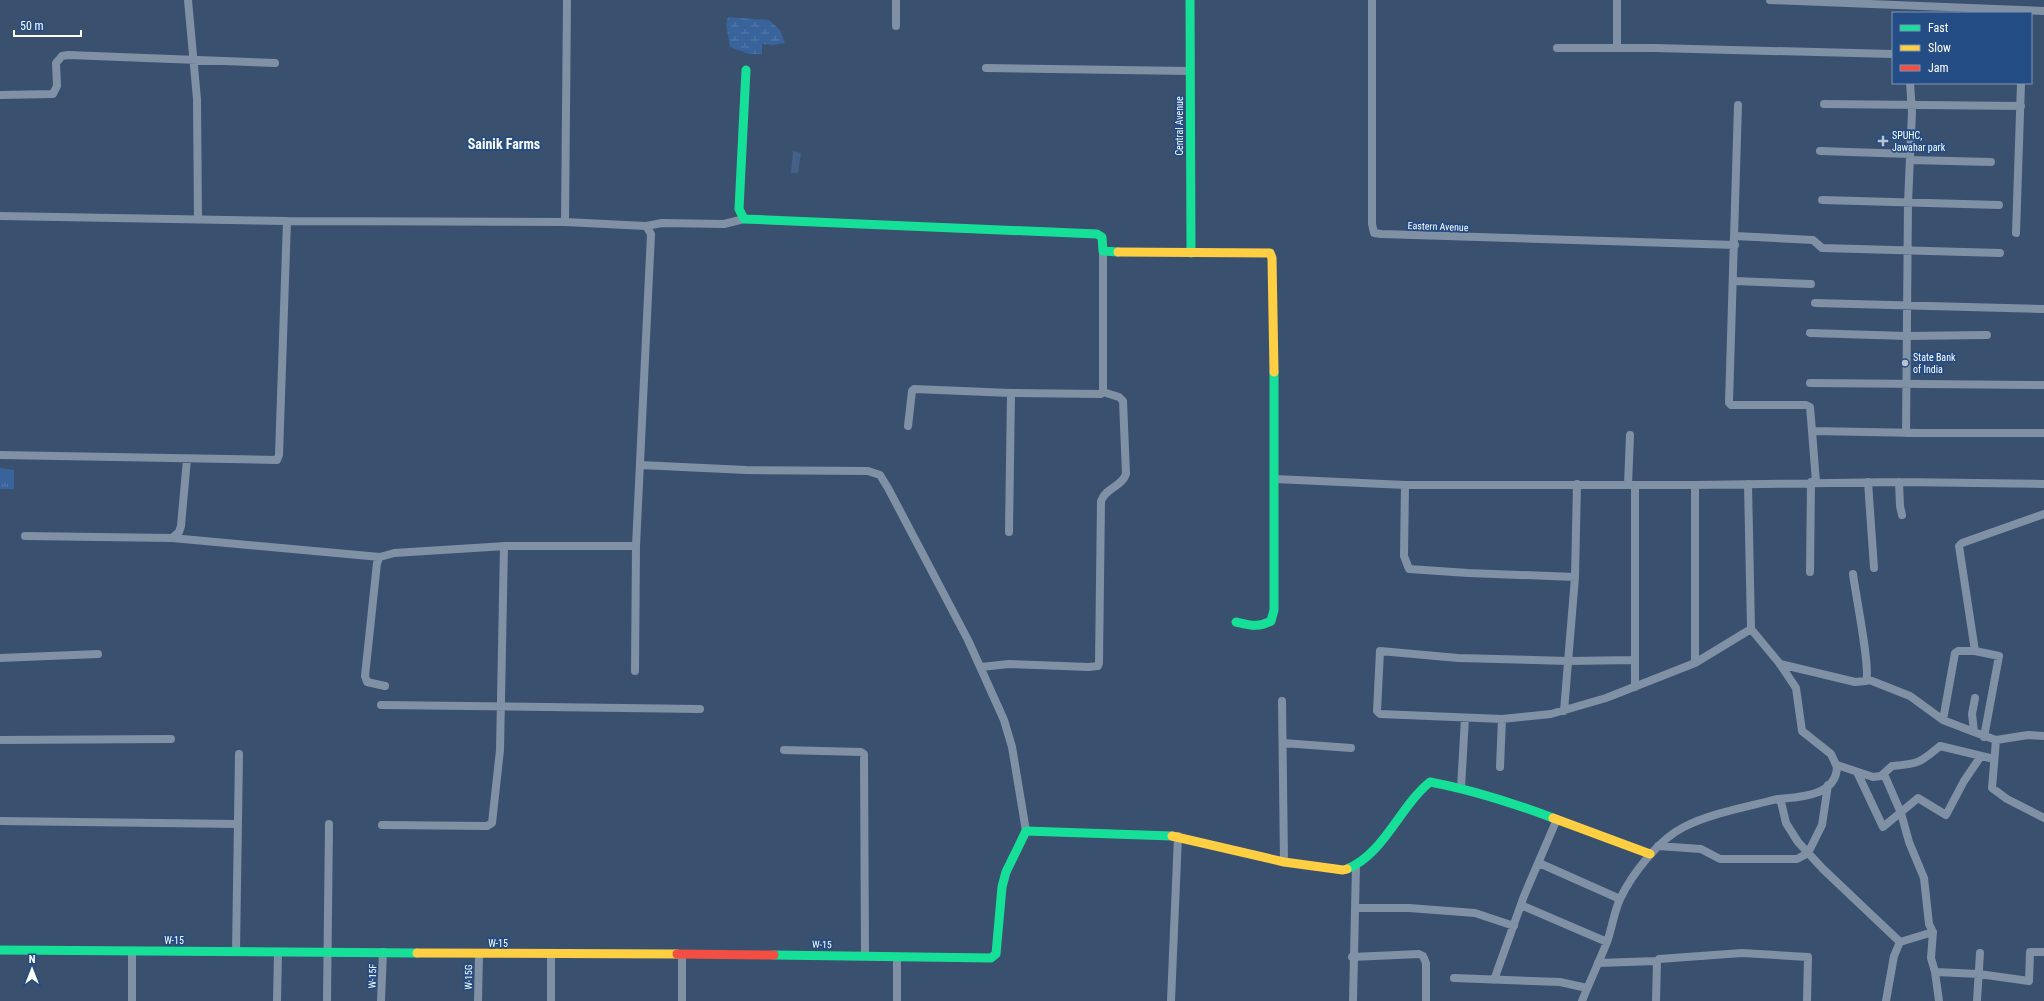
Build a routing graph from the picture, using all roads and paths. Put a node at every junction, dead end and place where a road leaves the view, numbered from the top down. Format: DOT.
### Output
graph roads {
  1 [pos="188,0"];
  2 [pos="567,0"];
  3 [pos="896,0"];
  4 [pos="1190,0"];
  5 [pos="1372,0"];
  6 [pos="1617,0"];
  7 [pos="1770,0"];
  8 [pos="1810,1"];
  9 [pos="1909,6"];
  10 [pos="2044,11"];
  11 [pos="2021,12"];
  12 [pos="896,26"];
  13 [pos="1618,47"];
  14 [pos="1557,48"];
  15 [pos="1892,54"];
  16 [pos="194,60"];
  17 [pos="276,63"];
  18 [pos="986,68"];
  19 [pos="746,70"];
  20 [pos="1190,71"];
  21 [pos="1910,84"];
  22 [pos="2021,84"];
  23 [pos="0,95"];
  24 [pos="1824,104"];
  25 [pos="1910,105"];
  26 [pos="1738,106"];
  27 [pos="2021,106"];
  28 [pos="1820,151"];
  29 [pos="1910,157"];
  30 [pos="1991,162"];
  31 [pos="1822,200"];
  32 [pos="1908,203"];
  33 [pos="1999,205"];
  34 [pos="0,216"];
  35 [pos="198,219"];
  36 [pos="744,219"];
  37 [pos="287,221"];
  38 [pos="565,222"];
  39 [pos="646,226"];
  40 [pos="2016,233"];
  41 [pos="1735,236"];
  42 [pos="1735,245"];
  43 [pos="1103,251"];
  44 [pos="1908,252"];
  45 [pos="1191,253"];
  46 [pos="2000,253"];
  47 [pos="1734,281"];
  48 [pos="1811,284"];
  49 [pos="1815,303"];
  50 [pos="1907,306"];
  51 [pos="2044,308"];
  52 [pos="1810,333"];
  53 [pos="1987,335"];
  54 [pos="1906,336"];
  55 [pos="1810,384"];
  56 [pos="1907,385"];
  57 [pos="2044,385"];
  58 [pos="1103,392"];
  59 [pos="1011,393"];
  60 [pos="908,426"];
  61 [pos="1812,431"];
  62 [pos="2044,432"];
  63 [pos="1906,433"];
  64 [pos="1630,435"];
  65 [pos="0,454"];
  66 [pos="186,459"];
  67 [pos="640,465"];
  68 [pos="1275,479"];
  69 [pos="1813,482"];
  70 [pos="1868,482"];
  71 [pos="1899,482"];
  72 [pos="1577,484"];
  73 [pos="1748,484"];
  74 [pos="2044,484"];
  75 [pos="1405,485"];
  76 [pos="1632,485"];
  77 [pos="1694,485"];
  78 [pos="2044,514"];
  79 [pos="1902,515"];
  80 [pos="1009,532"];
  81 [pos="25,536"];
  82 [pos="172,538"];
  83 [pos="504,546"];
  84 [pos="636,546"];
  85 [pos="380,557"];
  86 [pos="1874,568"];
  87 [pos="1810,572"];
  88 [pos="1853,574"];
  89 [pos="1575,577"];
  90 [pos="1236,622"];
  91 [pos="1751,629"];
  92 [pos="1975,651"];
  93 [pos="98,654"];
  94 [pos="0,658"];
  95 [pos="1635,660"];
  96 [pos="1568,661"];
  97 [pos="1695,663"];
  98 [pos="1780,664"];
  99 [pos="981,667"];
  100 [pos="635,672"];
  101 [pos="1867,679"];
  102 [pos="385,686"];
  103 [pos="1635,688"];
  104 [pos="1975,698"];
  105 [pos="1282,701"];
  106 [pos="381,705"];
  107 [pos="502,707"];
  108 [pos="700,709"];
  109 [pos="1564,712"];
  110 [pos="1465,718"];
  111 [pos="1502,719"];
  112 [pos="1943,720"];
  113 [pos="1974,732"];
  114 [pos="2044,736"];
  115 [pos="1984,737"];
  116 [pos="171,739"];
  117 [pos="0,740"];
  118 [pos="1996,740"];
  119 [pos="1283,743"];
  120 [pos="1351,748"];
  121 [pos="784,750"];
  122 [pos="239,754"];
  123 [pos="1981,756"];
  124 [pos="1994,759"];
  125 [pos="1837,765"];
  126 [pos="1500,767"];
  127 [pos="1857,772"];
  128 [pos="1884,774"];
  129 [pos="1828,785"];
  130 [pos="1461,788"];
  131 [pos="1778,799"];
  132 [pos="1901,813"];
  133 [pos="2044,818"];
  134 [pos="1557,819"];
  135 [pos="0,821"];
  136 [pos="237,824"];
  137 [pos="329,824"];
  138 [pos="382,825"];
  139 [pos="1026,831"];
  140 [pos="1178,836"];
  141 [pos="1658,846"];
  142 [pos="1808,853"];
  143 [pos="1650,854"];
  144 [pos="1284,862"];
  145 [pos="1539,862"];
  146 [pos="1356,866"];
  147 [pos="1620,899"];
  148 [pos="1521,905"];
  149 [pos="1355,908"];
  150 [pos="1514,926"];
  151 [pos="1933,932"];
  152 [pos="1607,942"];
  153 [pos="1900,942"];
  154 [pos="0,950"];
  155 [pos="132,951"];
  156 [pos="236,952"];
  157 [pos="278,952"];
  158 [pos="328,952"];
  159 [pos="383,952"];
  160 [pos="2044,952"];
  161 [pos="1980,953"];
  162 [pos="479,954"];
  163 [pos="551,954"];
  164 [pos="682,954"];
  165 [pos="865,955"];
  166 [pos="897,957"];
  167 [pos="1352,957"];
  168 [pos="1657,961"];
  169 [pos="1598,963"];
  170 [pos="1935,972"];
  171 [pos="1979,974"];
  172 [pos="1454,978"];
  173 [pos="1494,980"];
  174 [pos="1587,988"];
  175 [pos="132,1001"];
  176 [pos="277,1001"];
  177 [pos="327,1001"];
  178 [pos="381,1001"];
  179 [pos="478,1001"];
  180 [pos="551,1001"];
  181 [pos="682,1001"];
  182 [pos="897,1001"];
  183 [pos="1171,1001"];
  184 [pos="1352,1001"];
  185 [pos="1426,1001"];
  186 [pos="1582,1001"];
  187 [pos="1656,1001"];
  188 [pos="1807,1001"];
  189 [pos="1886,1001"];
  190 [pos="1939,1001"];
  191 [pos="1977,1001"];
  1 -- 16 [label="street"];
  2 -- 38 [label="street"];
  3 -- 12 [label="street"];
  4 -- 20 [label="street, Central Avenue"];
  5 -- 42 [label="street, Eastern Avenue"];
  6 -- 13 [label="street"];
  7 -- 8 [label="street"];
  8 -- 9 [label="street"];
  9 -- 11 [label="street"];
  10 -- 11 [label="street"];
  13 -- 14 [label="street"];
  13 -- 15 [label="street"];
  16 -- 17 [label="street"];
  16 -- 23 [label="street"];
  16 -- 35 [label="street"];
  18 -- 20 [label="street"];
  19 -- 36 [label="street"];
  20 -- 45 [label="street, Central Avenue"];
  21 -- 25 [label="street"];
  22 -- 27 [label="street"];
  24 -- 25 [label="street"];
  25 -- 27 [label="street"];
  25 -- 29 [label="street"];
  26 -- 41 [label="street"];
  27 -- 40 [label="street"];
  28 -- 29 [label="street"];
  29 -- 30 [label="street"];
  29 -- 32 [label="street"];
  31 -- 32 [label="street"];
  32 -- 33 [label="street"];
  32 -- 44 [label="street"];
  34 -- 35 [label="street"];
  35 -- 37 [label="street"];
  36 -- 39 [label="street"];
  36 -- 43 [label="street"];
  37 -- 38 [label="street"];
  37 -- 66 [label="street"];
  38 -- 39 [label="street"];
  39 -- 67 [label="street"];
  41 -- 42 [label="street"];
  41 -- 44 [label="street"];
  42 -- 47 [label="street"];
  43 -- 45 [label="street"];
  43 -- 58 [label="street"];
  44 -- 46 [label="street"];
  44 -- 50 [label="street"];
  45 -- 68 [label="street"];
  47 -- 48 [label="street"];
  47 -- 61 [label="street"];
  49 -- 50 [label="street"];
  50 -- 51 [label="street"];
  50 -- 54 [label="street"];
  52 -- 54 [label="street"];
  53 -- 54 [label="street"];
  54 -- 56 [label="street"];
  55 -- 56 [label="street"];
  56 -- 57 [label="street"];
  56 -- 63 [label="street"];
  58 -- 59 [label="street"];
  58 -- 99 [label="street"];
  59 -- 60 [label="street"];
  59 -- 80 [label="street"];
  61 -- 63 [label="street"];
  61 -- 69 [label="street"];
  62 -- 63 [label="street"];
  64 -- 76 [label="street"];
  65 -- 66 [label="street"];
  66 -- 82 [label="street"];
  67 -- 84 [label="street"];
  67 -- 99 [label="street"];
  68 -- 75 [label="street"];
  68 -- 90 [label="street"];
  69 -- 70 [label="street"];
  69 -- 73 [label="street"];
  69 -- 87 [label="street"];
  70 -- 71 [label="street"];
  70 -- 86 [label="street"];
  71 -- 74 [label="street"];
  71 -- 79 [label="street"];
  72 -- 75 [label="street"];
  72 -- 76 [label="street"];
  72 -- 89 [label="street"];
  73 -- 77 [label="street"];
  73 -- 91 [label="street"];
  75 -- 89 [label="street"];
  76 -- 77 [label="street"];
  76 -- 95 [label="street"];
  77 -- 97 [label="street"];
  78 -- 92 [label="street"];
  81 -- 82 [label="street"];
  82 -- 85 [label="street"];
  83 -- 84 [label="street"];
  83 -- 85 [label="street"];
  83 -- 107 [label="street"];
  84 -- 100 [label="street"];
  85 -- 102 [label="street"];
  88 -- 101 [label="street"];
  89 -- 96 [label="street"];
  91 -- 97 [label="street"];
  91 -- 98 [label="street"];
  92 -- 112 [label="street"];
  92 -- 115 [label="street"];
  93 -- 94 [label="street"];
  95 -- 96 [label="street"];
  95 -- 103 [label="street"];
  96 -- 109 [label="street"];
  96 -- 110 [label="street"];
  97 -- 103 [label="street"];
  98 -- 101 [label="street"];
  98 -- 125 [label="street"];
  99 -- 139 [label="street"];
  101 -- 112 [label="street"];
  103 -- 109 [label="street"];
  104 -- 113 [label="street"];
  105 -- 119 [label="street"];
  106 -- 107 [label="street"];
  107 -- 108 [label="street"];
  107 -- 138 [label="street"];
  109 -- 111 [label="street"];
  110 -- 111 [label="street"];
  110 -- 130 [label="street"];
  111 -- 126 [label="street"];
  112 -- 113 [label="street"];
  113 -- 115 [label="street"];
  114 -- 118 [label="street"];
  115 -- 118 [label="street"];
  116 -- 117 [label="street"];
  118 -- 124 [label="street"];
  119 -- 120 [label="street"];
  119 -- 144 [label="street"];
  121 -- 165 [label="street"];
  122 -- 136 [label="street"];
  123 -- 124 [label="street"];
  123 -- 128 [label="street"];
  123 -- 132 [label="street"];
  124 -- 133 [label="street"];
  125 -- 127 [label="street"];
  125 -- 129 [label="street"];
  127 -- 128 [label="street"];
  127 -- 132 [label="street"];
  128 -- 132 [label="street"];
  129 -- 131 [label="street"];
  129 -- 142 [label="street"];
  130 -- 134 [label="street"];
  130 -- 146 [label="street"];
  131 -- 141 [label="street"];
  131 -- 142 [label="street"];
  132 -- 151 [label="street"];
  134 -- 143 [label="street"];
  134 -- 145 [label="street"];
  135 -- 136 [label="street"];
  136 -- 156 [label="street"];
  137 -- 158 [label="street"];
  139 -- 140 [label="street"];
  139 -- 166 [label="street, W-15"];
  140 -- 144 [label="street"];
  140 -- 183 [label="street"];
  141 -- 142 [label="street"];
  141 -- 143 [label="street"];
  142 -- 153 [label="street"];
  143 -- 147 [label="street"];
  144 -- 146 [label="street"];
  145 -- 147 [label="street"];
  145 -- 148 [label="street"];
  146 -- 149 [label="street"];
  147 -- 152 [label="street"];
  148 -- 150 [label="street"];
  148 -- 152 [label="street"];
  149 -- 150 [label="street"];
  149 -- 167 [label="street"];
  150 -- 173 [label="street"];
  151 -- 153 [label="street"];
  151 -- 170 [label="street"];
  152 -- 169 [label="street"];
  153 -- 189 [label="street"];
  154 -- 155 [label="street, W-15"];
  155 -- 156 [label="street, W-15"];
  155 -- 175 [label="street"];
  156 -- 157 [label="street, W-15"];
  157 -- 158 [label="street, W-15"];
  157 -- 176 [label="street"];
  158 -- 159 [label="street, W-15"];
  158 -- 177 [label="street"];
  159 -- 162 [label="street, W-15"];
  159 -- 178 [label="street, W-15F"];
  160 -- 171 [label="street"];
  161 -- 171 [label="street"];
  162 -- 163 [label="street, W-15"];
  162 -- 179 [label="street, W-15G"];
  163 -- 164 [label="street, W-15"];
  163 -- 180 [label="street"];
  164 -- 165 [label="street, W-15"];
  164 -- 181 [label="street"];
  165 -- 166 [label="street, W-15"];
  166 -- 182 [label="street"];
  167 -- 184 [label="street"];
  167 -- 185 [label="street"];
  168 -- 169 [label="street"];
  168 -- 187 [label="street"];
  168 -- 188 [label="street"];
  169 -- 174 [label="street"];
  170 -- 171 [label="street"];
  170 -- 190 [label="street"];
  171 -- 191 [label="street"];
  172 -- 173 [label="street"];
  173 -- 174 [label="street"];
  174 -- 186 [label="street"];
}
